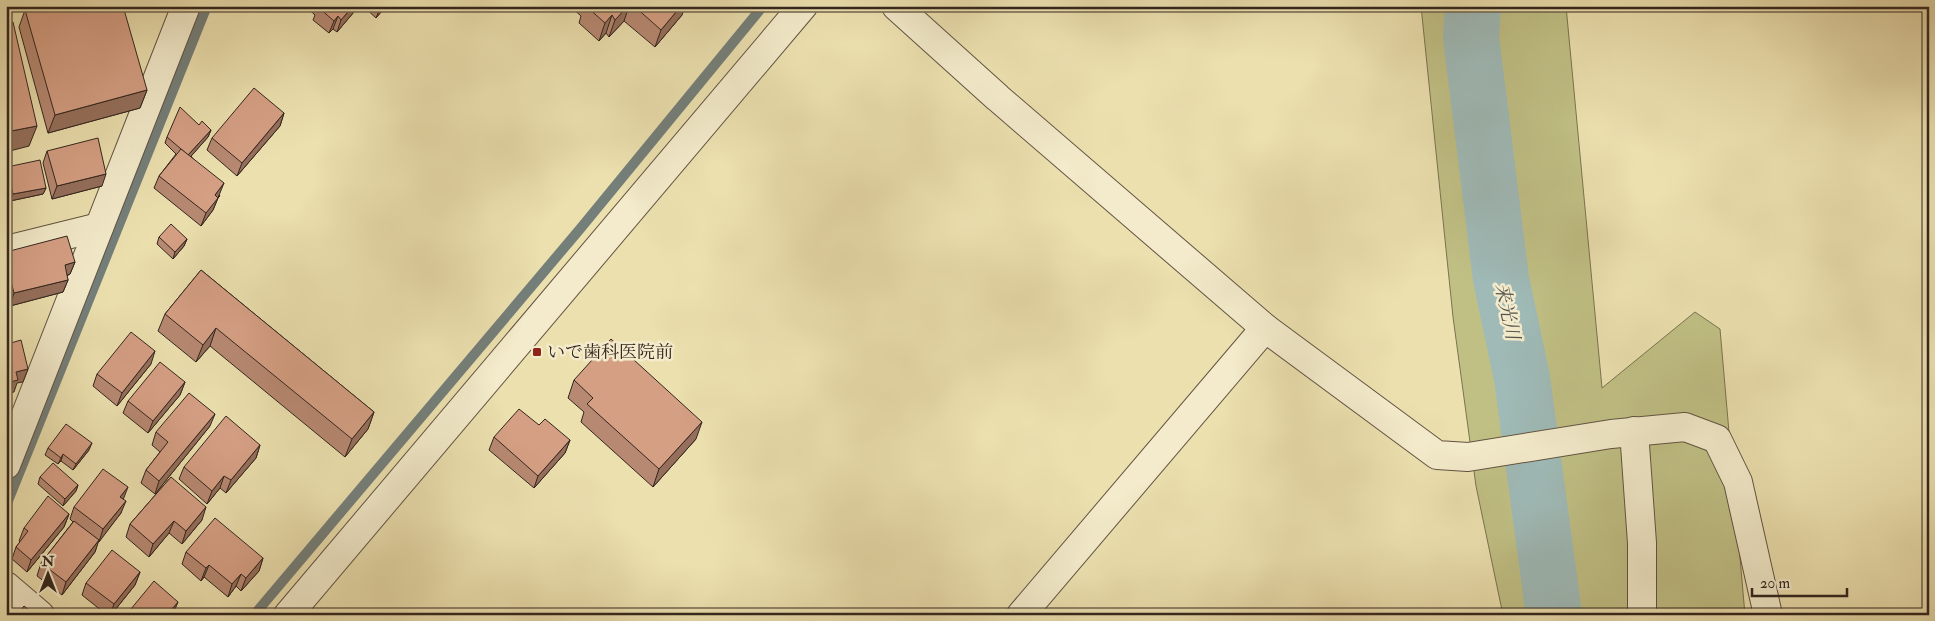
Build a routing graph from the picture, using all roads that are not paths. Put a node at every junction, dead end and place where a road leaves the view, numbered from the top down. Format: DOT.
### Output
graph roads {
  1 [pos="186,6"];
  2 [pos="803,6"];
  3 [pos="896,6"];
  4 [pos="99,227"];
  5 [pos="6,250"];
  6 [pos="1265,328"];
  7 [pos="1622,432"];
  8 [pos="6,464"];
  9 [pos="6,586"];
  10 [pos="40,615"];
  11 [pos="288,615"];
  12 [pos="1021,615"];
  13 [pos="1642,615"];
  14 [pos="1768,615"];
  1 -- 4 [label="street"];
  2 -- 11 [label="street"];
  3 -- 6 [label="street"];
  4 -- 5 [label="street"];
  4 -- 8 [label="street"];
  6 -- 7 [label="street"];
  6 -- 12 [label="street"];
  7 -- 13 [label="street"];
  7 -- 14 [label="street"];
  9 -- 10 [label="street"];
}
